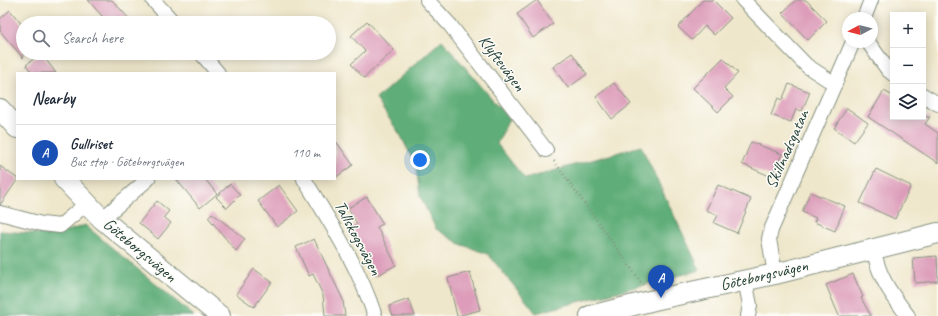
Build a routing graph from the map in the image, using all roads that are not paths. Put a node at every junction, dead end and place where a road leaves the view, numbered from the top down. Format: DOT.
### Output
graph roads {
  1 [pos="154,0"];
  2 [pos="427,0"];
  3 [pos="743,0"];
  4 [pos="871,0"];
  5 [pos="866,12"];
  6 [pos="168,16"];
  7 [pos="850,48"];
  8 [pos="872,48"];
  9 [pos="207,60"];
  10 [pos="217,72"];
  11 [pos="890,72"];
  12 [pos="835,84"];
  13 [pos="926,97"];
  14 [pos="938,104"];
  15 [pos="0,109"];
  16 [pos="16,127"];
  17 [pos="546,150"];
  18 [pos="65,180"];
  19 [pos="147,180"];
  20 [pos="305,180"];
  21 [pos="86,204"];
  22 [pos="0,213"];
  23 [pos="102,219"];
  24 [pos="938,233"];
  25 [pos="874,250"];
  26 [pos="775,274"];
  27 [pos="745,280"];
  28 [pos="220,316"];
  29 [pos="375,316"];
  30 [pos="590,316"];
  31 [pos="748,316"];
  32 [pos="908,316"];
  1 -- 6 [label="street"];
  2 -- 17 [label="street, Klyftevägen"];
  3 -- 12 [label="street"];
  4 -- 5 [label="street"];
  7 -- 12 [label="street, Skillnadsgatan"];
  8 -- 11 [label="street"];
  9 -- 10 [label="street"];
  12 -- 26 [label="street, Skillnadsgatan"];
  13 -- 14 [label="street"];
  15 -- 16 [label="street"];
  18 -- 21 [label="street, Göteborgsvägen"];
  19 -- 23 [label="street"];
  20 -- 29 [label="street, Tallskogsvägen"];
  21 -- 22 [label="street"];
  21 -- 23 [label="street, Göteborgsvägen"];
  23 -- 28 [label="street, Göteborgsvägen"];
  24 -- 25 [label="street, Göteborgsvägen"];
  25 -- 26 [label="street, Göteborgsvägen"];
  25 -- 32 [label="street"];
  26 -- 27 [label="street, Göteborgsvägen"];
  27 -- 30 [label="street, Göteborgsvägen"];
  27 -- 31 [label="street"];
}
